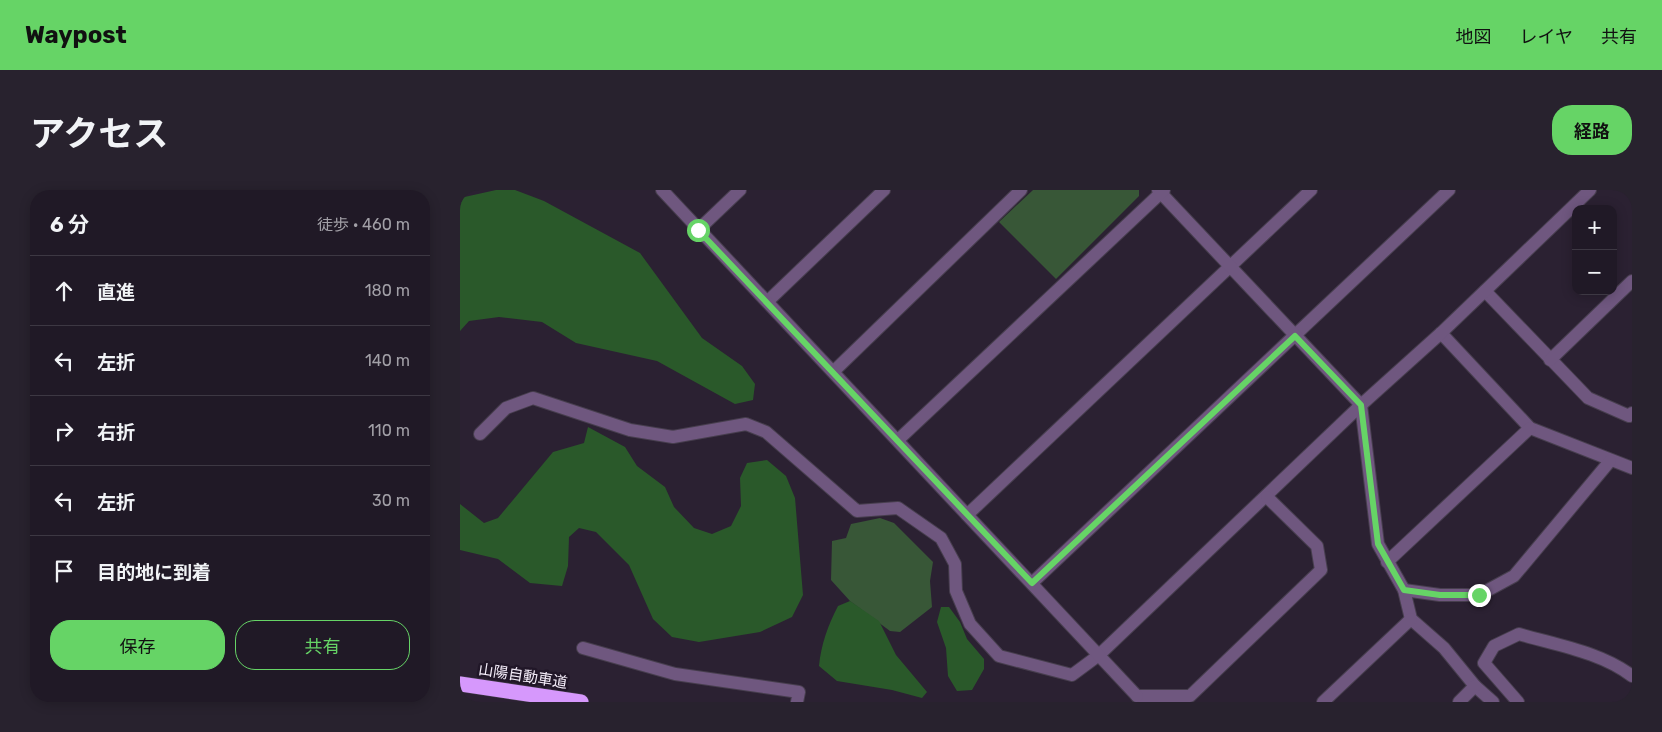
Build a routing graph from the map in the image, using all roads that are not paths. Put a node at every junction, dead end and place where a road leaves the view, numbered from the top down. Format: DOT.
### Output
graph roads {
  1 [pos="662,190"];
  2 [pos="740,190"];
  3 [pos="884,190"];
  4 [pos="1021,190"];
  5 [pos="1311,190"];
  6 [pos="1449,190"];
  7 [pos="1590,190"];
  8 [pos="1161,191"];
  9 [pos="698,230"];
  10 [pos="1230,266"];
  11 [pos="1632,281"];
  12 [pos="1485,291"];
  13 [pos="768,301"];
  14 [pos="1441,334"];
  15 [pos="1295,336"];
  16 [pos="1550,360"];
  17 [pos="834,371"];
  18 [pos="1361,405"];
  19 [pos="1632,413"];
  20 [pos="1530,428"];
  21 [pos="480,434"];
  22 [pos="898,440"];
  23 [pos="1610,461"];
  24 [pos="1632,468"];
  25 [pos="1267,497"];
  26 [pos="967,515"];
  27 [pos="1387,562"];
  28 [pos="1032,583"];
  29 [pos="1404,590"];
  30 [pos="1411,619"];
  31 [pos="583,648"];
  32 [pos="1099,655"];
  33 [pos="1632,676"];
  34 [pos="460,684"];
  35 [pos="1475,686"];
  36 [pos="581,702"];
  37 [pos="796,702"];
  38 [pos="1323,702"];
  39 [pos="1459,702"];
  40 [pos="1494,702"];
  41 [pos="1518,702"];
  1 -- 9 [label="street"];
  2 -- 9 [label="street"];
  3 -- 13 [label="street"];
  4 -- 17 [label="street"];
  5 -- 10 [label="street"];
  6 -- 15 [label="street"];
  7 -- 12 [label="street"];
  8 -- 10 [label="street"];
  8 -- 22 [label="street"];
  9 -- 13 [label="street"];
  10 -- 15 [label="street"];
  10 -- 26 [label="street"];
  11 -- 16 [label="street"];
  12 -- 14 [label="street"];
  12 -- 16 [label="street"];
  13 -- 17 [label="street"];
  14 -- 18 [label="street"];
  14 -- 20 [label="street"];
  15 -- 18 [label="street"];
  15 -- 28 [label="street"];
  16 -- 19 [label="street"];
  17 -- 22 [label="street"];
  18 -- 25 [label="street"];
  18 -- 27 [label="street"];
  20 -- 23 [label="street"];
  20 -- 27 [label="street"];
  21 -- 32 [label="street"];
  22 -- 26 [label="street"];
  23 -- 24 [label="street"];
  23 -- 29 [label="street"];
  25 -- 32 [label="street"];
  25 -- 32 [label="street"];
  26 -- 28 [label="street"];
  27 -- 29 [label="street"];
  28 -- 32 [label="street"];
  29 -- 30 [label="street"];
  30 -- 35 [label="street"];
  30 -- 38 [label="street"];
  31 -- 37 [label="street"];
  33 -- 41 [label="street"];
  34 -- 36 [label="highway, 山陽自動車道"];
  35 -- 39 [label="street"];
  35 -- 40 [label="street"];
}
